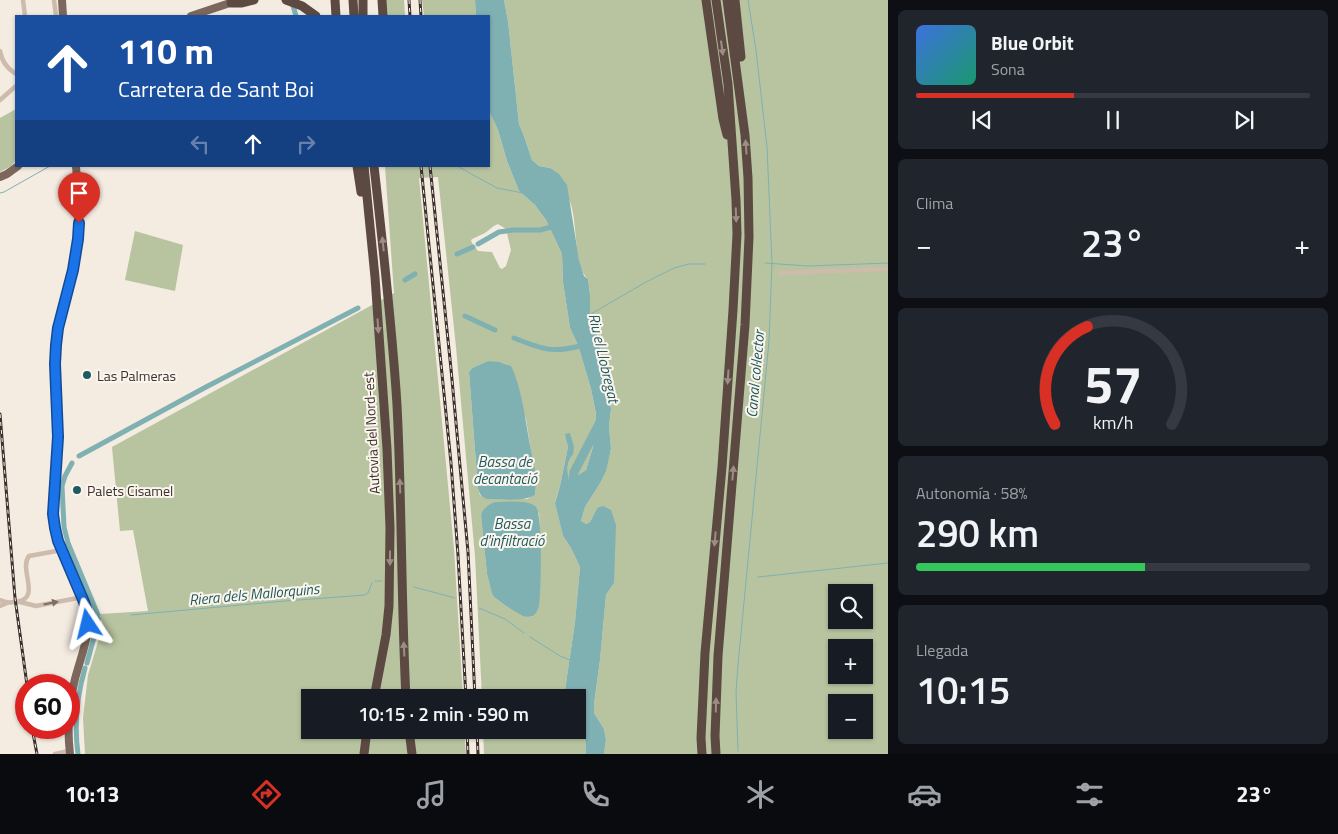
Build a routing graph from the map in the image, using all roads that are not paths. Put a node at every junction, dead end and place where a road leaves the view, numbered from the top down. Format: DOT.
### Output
graph roads {
  1 [pos="23,0"];
  2 [pos="54,0"];
  3 [pos="60,0"];
  4 [pos="240,0"];
  5 [pos="254,0"];
  6 [pos="286,0"];
  7 [pos="335,0"];
  8 [pos="353,0"];
  9 [pos="363,0"];
  10 [pos="382,0"];
  11 [pos="705,0"];
  12 [pos="716,0"];
  13 [pos="728,0"];
  14 [pos="734,0"];
  15 [pos="233,2"];
  16 [pos="25,15"];
  17 [pos="56,15"];
  18 [pos="62,15"];
  19 [pos="193,15"];
  20 [pos="315,15"];
  21 [pos="336,15"];
  22 [pos="354,15"];
  23 [pos="363,15"];
  24 [pos="383,15"];
  25 [pos="0,51"];
  26 [pos="15,73"];
  27 [pos="15,87"];
  28 [pos="740,93"];
  29 [pos="0,100"];
  30 [pos="15,166"];
  31 [pos="734,166"];
  32 [pos="357,167"];
  33 [pos="364,167"];
  34 [pos="374,167"];
  35 [pos="381,167"];
  36 [pos="76,170"];
  37 [pos="0,176"];
  38 [pos="378,202"];
  39 [pos="370,234"];
  40 [pos="888,269"];
  41 [pos="780,273"];
  42 [pos="62,550"];
  43 [pos="83,597"];
  44 [pos="0,600"];
  45 [pos="19,602"];
  46 [pos="7,603"];
  47 [pos="0,606"];
  48 [pos="376,689"];
  49 [pos="406,689"];
  50 [pos="366,739"];
  51 [pos="410,739"];
  52 [pos="70,753"];
  53 [pos="55,754"];
  54 [pos="364,754"];
  55 [pos="412,754"];
  56 [pos="702,754"];
  57 [pos="716,754"];
  1 -- 16 [label="street"];
  2 -- 17 [label="street"];
  3 -- 18 [label="main road"];
  4 -- 15 [label="main road"];
  5 -- 15 [label="highway"];
  6 -- 20 [label="highway"];
  7 -- 21 [label="highway"];
  8 -- 22 [label="highway"];
  9 -- 23 [label="highway"];
  10 -- 24 [label="highway"];
  11 -- 31 [label="highway"];
  12 -- 31 [label="highway, one-way"];
  13 -- 28 [label="highway"];
  14 -- 28 [label="highway"];
  15 -- 19 [label="main road"];
  25 -- 26 [label="street"];
  27 -- 29 [label="street"];
  57 -- 28 [label="highway, one-way"];
  30 -- 37 [label="main road"];
  31 -- 56 [label="highway, one-way"];
  32 -- 39 [label="highway"];
  33 -- 39 [label="highway, Autovia del Nord-est"];
  34 -- 38 [label="highway, Autovia del Nord-est"];
  35 -- 38 [label="highway"];
  36 -- 42 [label="main road"];
  49 -- 38 [label="highway, Autovia del Nord-est, one-way"];
  39 -- 48 [label="highway, Autovia del Nord-est, one-way"];
  40 -- 41 [label="street"];
  42 -- 43 [label="main road"];
  42 -- 45 [label="street"];
  45 -- 43 [label="street, one-way"];
  43 -- 52 [label="main road"];
  44 -- 46 [label="street"];
  45 -- 46 [label="street"];
  46 -- 47 [label="street"];
  50 -- 54 [label="highway"];
  51 -- 55 [label="highway"];
  52 -- 53 [label="street"];
}
